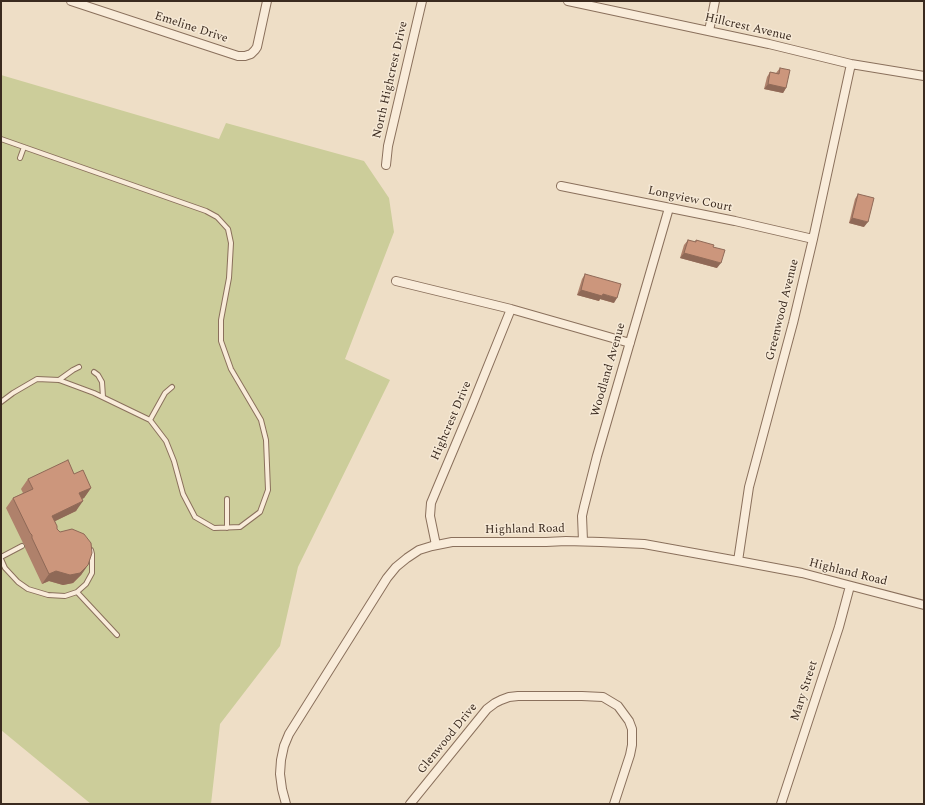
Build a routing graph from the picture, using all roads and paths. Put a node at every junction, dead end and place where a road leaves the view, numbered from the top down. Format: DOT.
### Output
graph roads {
  1 [pos="71,1"];
  2 [pos="267,1"];
  3 [pos="422,1"];
  4 [pos="568,1"];
  5 [pos="715,1"];
  6 [pos="709,31"];
  7 [pos="851,64"];
  8 [pos="924,76"];
  9 [pos="1,139"];
  10 [pos="24,147"];
  11 [pos="20,158"];
  12 [pos="386,165"];
  13 [pos="561,186"];
  14 [pos="669,208"];
  15 [pos="813,239"];
  16 [pos="396,281"];
  17 [pos="511,309"];
  18 [pos="630,343"];
  19 [pos="79,367"];
  20 [pos="94,372"];
  21 [pos="59,380"];
  22 [pos="172,386"];
  23 [pos="103,397"];
  24 [pos="1,402"];
  25 [pos="150,420"];
  26 [pos="227,499"];
  27 [pos="227,528"];
  28 [pos="583,541"];
  29 [pos="436,545"];
  30 [pos="22,546"];
  31 [pos="90,547"];
  32 [pos="1,558"];
  33 [pos="738,561"];
  34 [pos="850,586"];
  35 [pos="77,592"];
  36 [pos="924,605"];
  37 [pos="118,635"];
  38 [pos="286,804"];
  39 [pos="410,804"];
  40 [pos="614,804"];
  41 [pos="781,804"];
  1 -- 2 [label="street, Emeline Drive"];
  3 -- 12 [label="street, North Highcrest Drive"];
  4 -- 6 [label="street, Hillcrest Avenue"];
  5 -- 6 [label="street"];
  6 -- 7 [label="street, Hillcrest Avenue"];
  7 -- 8 [label="street, Hillcrest Avenue"];
  7 -- 15 [label="street, Greenwood Avenue"];
  9 -- 10 [label="lane"];
  10 -- 11 [label="lane"];
  10 -- 27 [label="lane"];
  13 -- 14 [label="street, Longview Court"];
  14 -- 15 [label="street, Longview Court"];
  14 -- 18 [label="street, Woodland Avenue"];
  15 -- 33 [label="street, Greenwood Avenue"];
  16 -- 17 [label="street"];
  17 -- 18 [label="street"];
  17 -- 29 [label="street, Highcrest Drive"];
  18 -- 28 [label="street, Woodland Avenue"];
  19 -- 21 [label="lane"];
  20 -- 23 [label="lane"];
  21 -- 23 [label="lane"];
  21 -- 24 [label="lane"];
  22 -- 25 [label="lane"];
  23 -- 25 [label="lane"];
  25 -- 27 [label="lane"];
  26 -- 27 [label="lane"];
  28 -- 29 [label="street, Highland Road"];
  28 -- 33 [label="street, Highland Road"];
  29 -- 38 [label="street, Highland Road"];
  30 -- 32 [label="lane"];
  31 -- 35 [label="lane"];
  32 -- 35 [label="lane"];
  33 -- 34 [label="street, Highland Road"];
  34 -- 36 [label="street, Highland Road"];
  34 -- 41 [label="street, Mary Street"];
  35 -- 37 [label="lane"];
  39 -- 40 [label="street, Glenwood Drive"];
}
